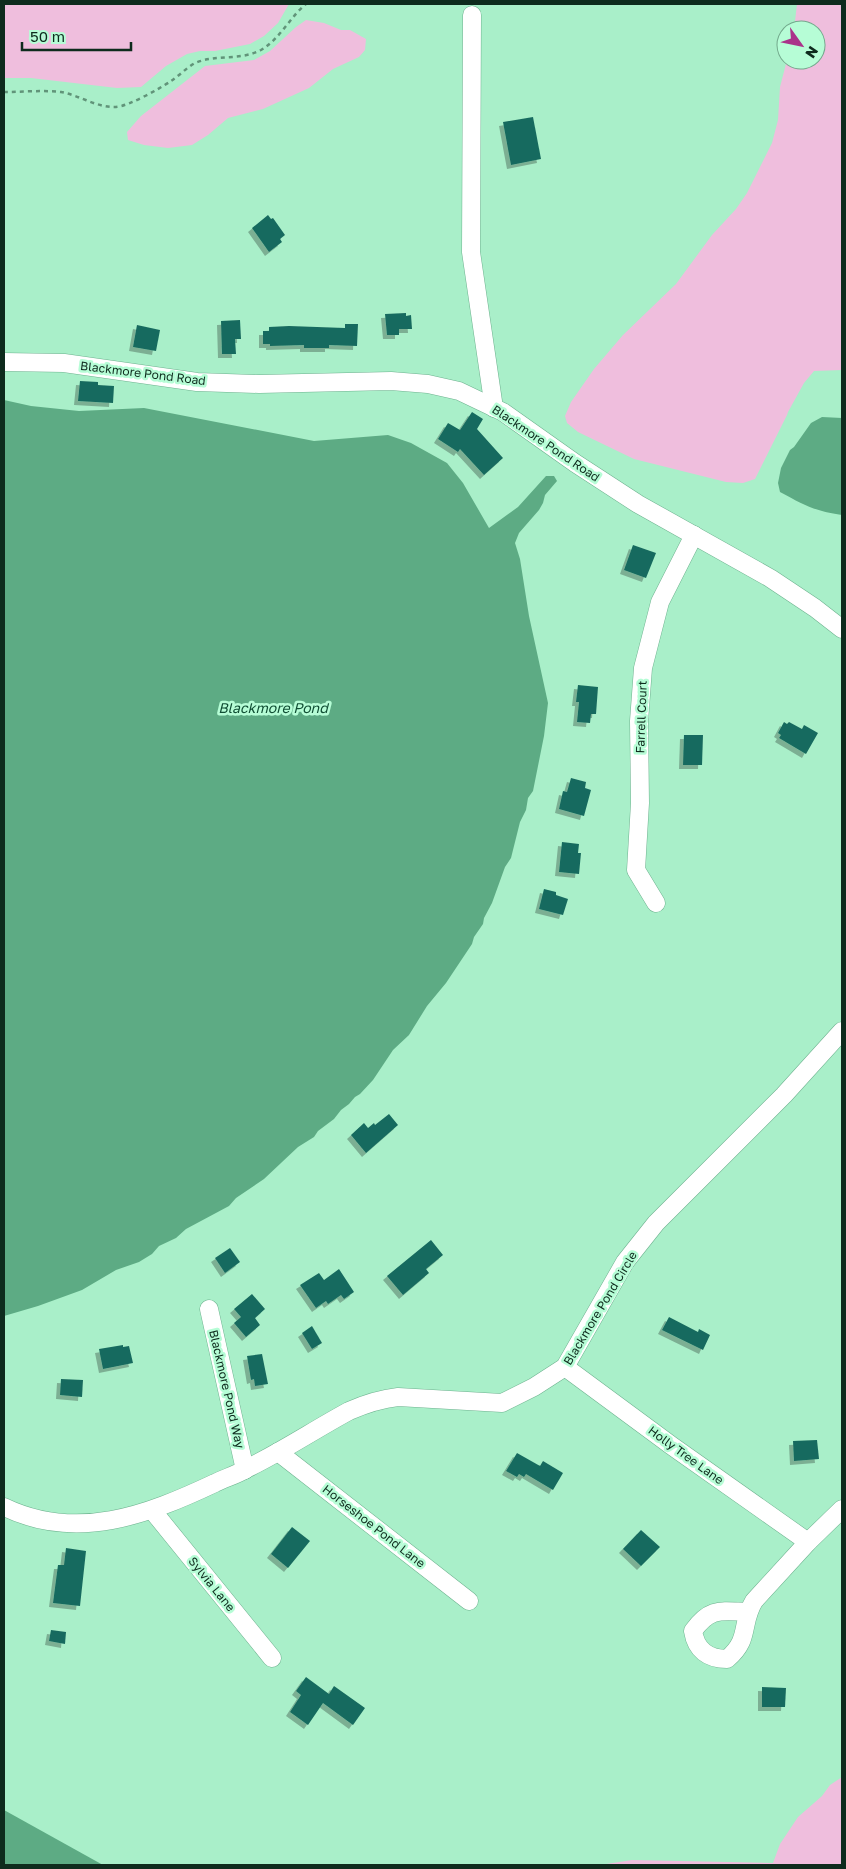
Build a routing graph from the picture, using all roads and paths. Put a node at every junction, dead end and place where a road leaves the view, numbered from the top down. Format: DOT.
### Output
graph roads {
  1 [pos="306,4"];
  2 [pos="472,14"];
  3 [pos="4,92"];
  4 [pos="4,362"];
  5 [pos="494,408"];
  6 [pos="694,535"];
  7 [pos="842,629"];
  8 [pos="656,903"];
  9 [pos="842,1031"];
  10 [pos="209,1309"];
  11 [pos="565,1367"];
  12 [pos="278,1452"];
  13 [pos="245,1470"];
  14 [pos="4,1507"];
  15 [pos="842,1509"];
  16 [pos="152,1510"];
  17 [pos="808,1542"];
  18 [pos="469,1601"];
  19 [pos="748,1612"];
  20 [pos="272,1658"];
  1 -- 3 [label="path"];
  2 -- 5 [label="street"];
  4 -- 5 [label="street, Blackmore Pond Road"];
  5 -- 6 [label="street, Blackmore Pond Road"];
  6 -- 7 [label="street, Blackmore Pond Road"];
  6 -- 8 [label="street, Farrell Court"];
  9 -- 11 [label="street, Blackmore Pond Circle"];
  10 -- 13 [label="street, Blackmore Pond Way"];
  11 -- 12 [label="street, Blackmore Pond Circle"];
  11 -- 17 [label="street, Holly Tree Lane"];
  12 -- 13 [label="street, Blackmore Pond Circle"];
  12 -- 18 [label="street, Horseshoe Pond Lane"];
  13 -- 16 [label="street, Blackmore Pond Circle"];
  14 -- 16 [label="street, Blackmore Pond Circle"];
  15 -- 17 [label="street"];
  16 -- 20 [label="street, Sylvia Lane"];
  17 -- 19 [label="street"];
}
